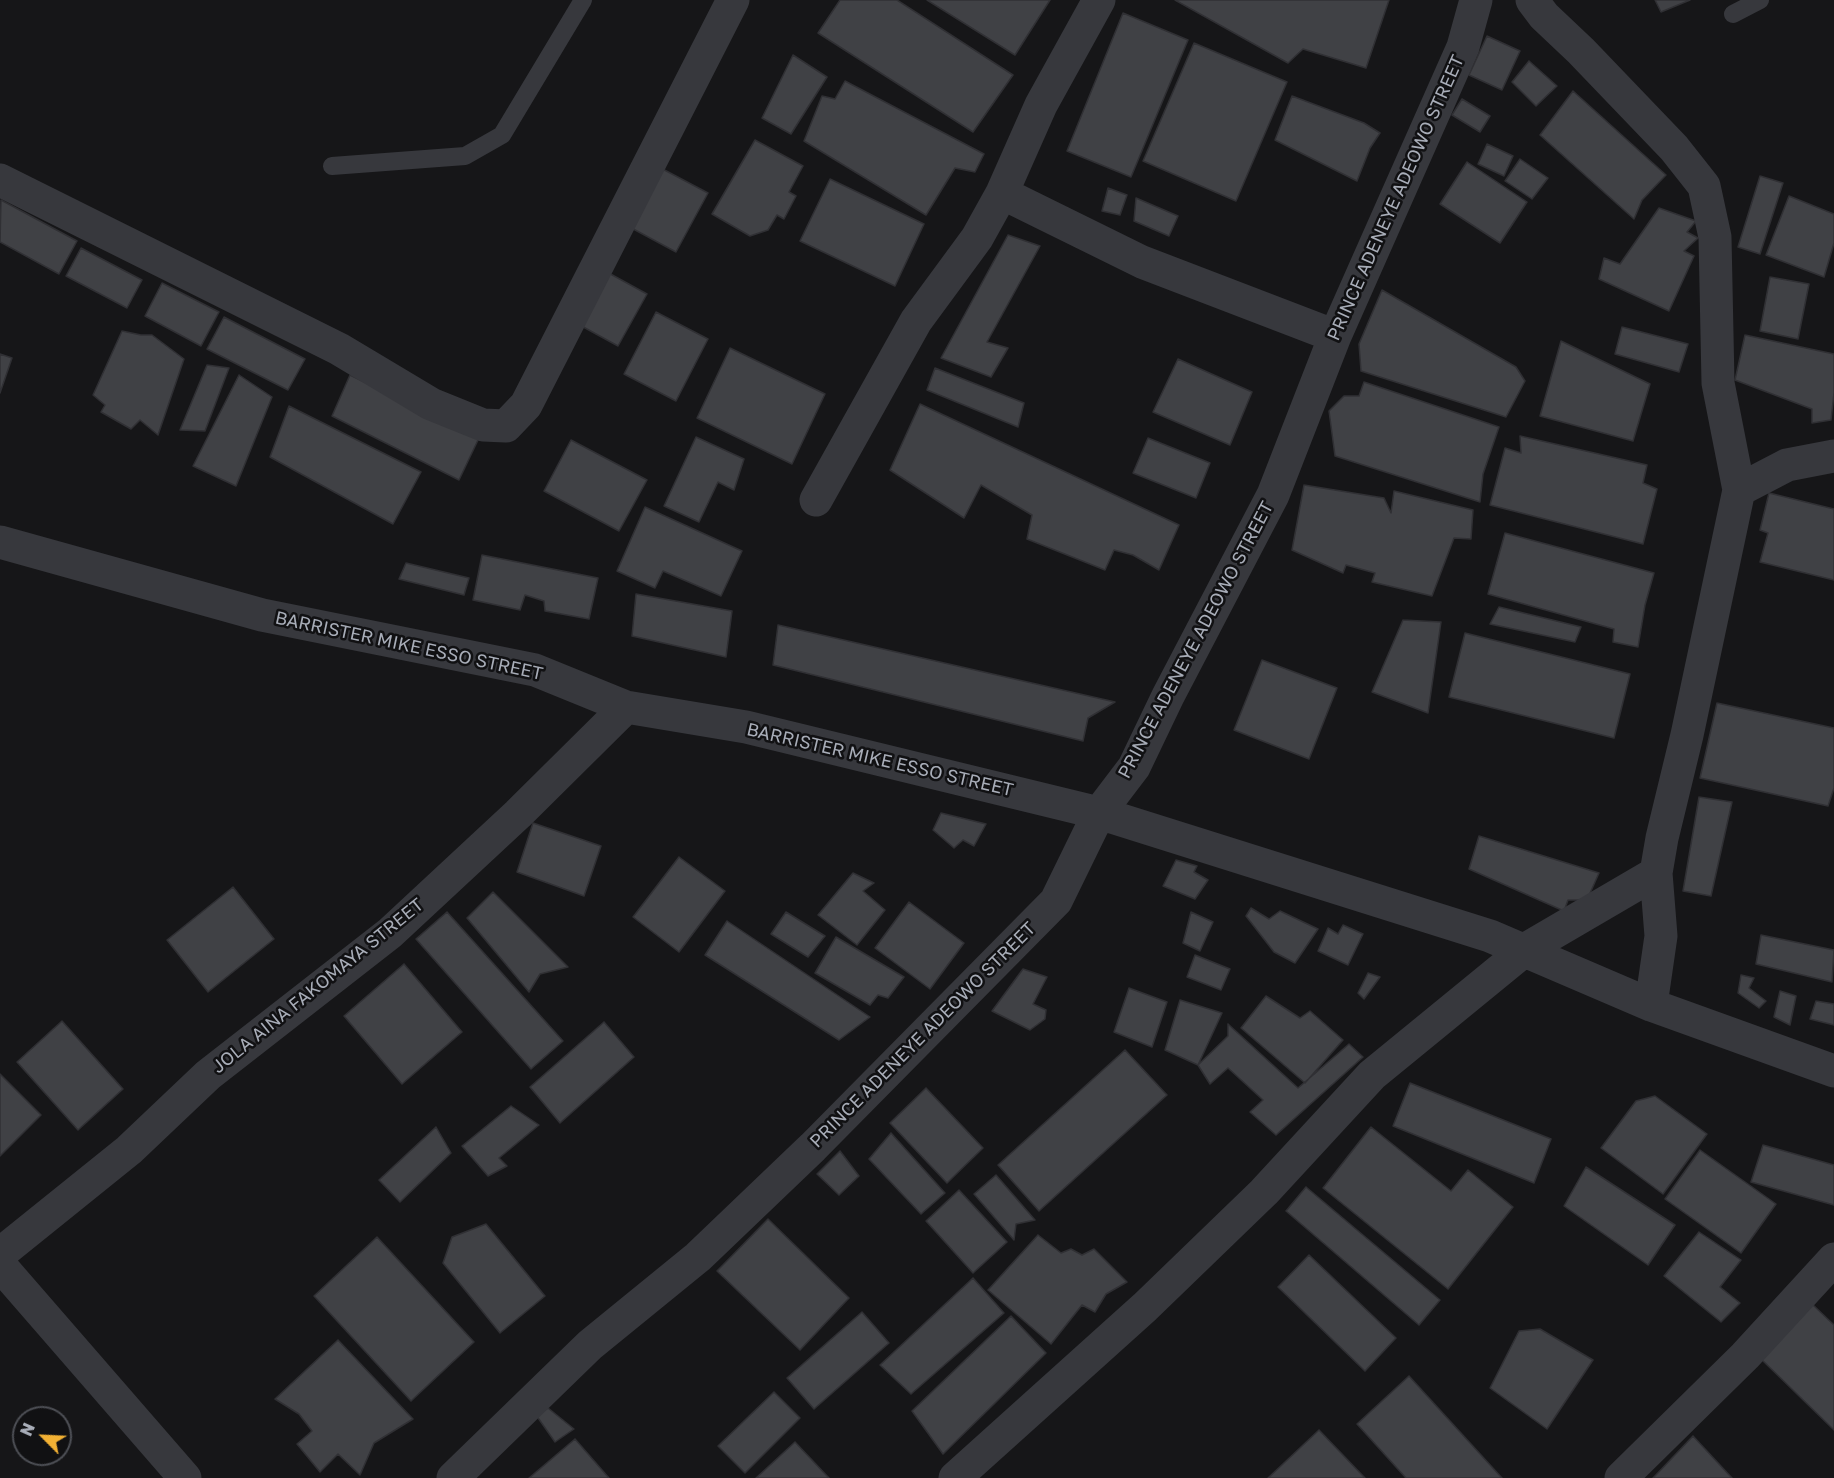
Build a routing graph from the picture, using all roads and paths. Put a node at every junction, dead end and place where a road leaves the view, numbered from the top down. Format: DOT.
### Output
graph roads {
  1 [pos="582,0"];
  2 [pos="733,0"];
  3 [pos="1099,0"];
  4 [pos="1476,0"];
  5 [pos="1532,0"];
  6 [pos="1760,0"];
  7 [pos="1733,14"];
  8 [pos="332,166"];
  9 [pos="0,180"];
  10 [pos="1002,192"];
  11 [pos="1335,336"];
  12 [pos="1834,456"];
  13 [pos="1739,490"];
  14 [pos="816,500"];
  15 [pos="0,542"];
  16 [pos="626,707"];
  17 [pos="1099,813"];
  18 [pos="1656,873"];
  19 [pos="1526,950"];
  20 [pos="1651,1005"];
  21 [pos="1834,1071"];
  22 [pos="0,1254"];
  23 [pos="1834,1259"];
  24 [pos="0,1265"];
  25 [pos="185,1478"];
  26 [pos="453,1478"];
  27 [pos="955,1478"];
  28 [pos="1621,1478"];
  1 -- 8 [label="lane"];
  2 -- 9 [label="street"];
  3 -- 10 [label="street"];
  4 -- 11 [label="street, PRINCE ADENEYE ADEOWO STREET"];
  5 -- 13 [label="street"];
  6 -- 7 [label="lane"];
  10 -- 11 [label="street"];
  10 -- 14 [label="street"];
  11 -- 17 [label="street, PRINCE ADENEYE ADEOWO STREET"];
  12 -- 13 [label="street"];
  13 -- 18 [label="street"];
  15 -- 16 [label="street, BARRISTER MIKE ESSO STREET"];
  16 -- 17 [label="street, BARRISTER MIKE ESSO STREET"];
  16 -- 22 [label="street, JOLA AINA FAKOMAYA STREET"];
  17 -- 19 [label="street, BARRISTER MIKE ESSO STREET"];
  17 -- 26 [label="street, PRINCE ADENEYE ADEOWO STREET"];
  18 -- 19 [label="street"];
  18 -- 20 [label="street"];
  19 -- 20 [label="street, BARRISTER MIKE ESSO STREET"];
  19 -- 27 [label="street"];
  20 -- 21 [label="street, BARRISTER MIKE ESSO STREET"];
  23 -- 28 [label="street"];
  24 -- 25 [label="street"];
}
